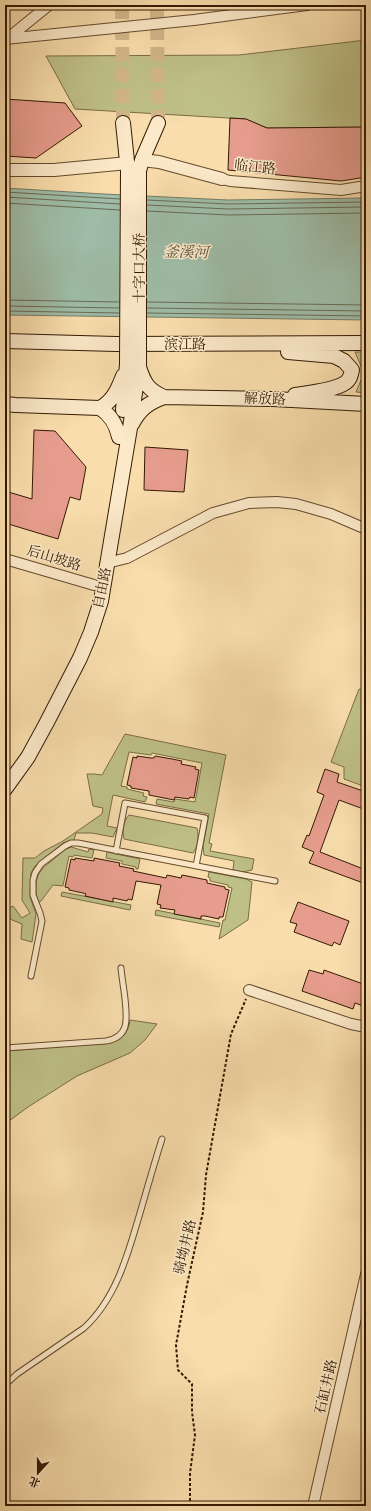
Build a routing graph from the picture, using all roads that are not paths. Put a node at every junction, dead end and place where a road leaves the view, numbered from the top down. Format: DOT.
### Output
graph roads {
  1 [pos="49,5"];
  2 [pos="307,5"];
  3 [pos="6,39"];
  4 [pos="122,123"];
  5 [pos="158,123"];
  6 [pos="134,166"];
  7 [pos="5,170"];
  8 [pos="222,178"];
  9 [pos="366,186"];
  10 [pos="6,341"];
  11 [pos="366,343"];
  12 [pos="258,344"];
  13 [pos="133,365"];
  14 [pos="164,397"];
  15 [pos="273,399"];
  16 [pos="366,404"];
  17 [pos="9,405"];
  18 [pos="100,408"];
  19 [pos="125,432"];
  20 [pos="366,529"];
  21 [pos="5,559"];
  22 [pos="107,563"];
  23 [pos="94,586"];
  24 [pos="5,774"];
  25 [pos="5,790"];
  26 [pos="116,851"];
  27 [pos="196,866"];
  28 [pos="275,881"];
  29 [pos="121,968"];
  30 [pos="31,976"];
  31 [pos="249,990"];
  32 [pos="366,1027"];
  33 [pos="5,1048"];
  34 [pos="162,1139"];
  35 [pos="366,1274"];
  36 [pos="5,1384"];
  37 [pos="313,1506"];
  1 -- 3 [label="street"];
  2 -- 3 [label="street"];
  4 -- 6 [label="main road"];
  5 -- 6 [label="main road"];
  6 -- 7 [label="street, 临江路"];
  6 -- 8 [label="street, 临江路"];
  6 -- 13 [label="main road, 十字口大桥, bridge"];
  8 -- 9 [label="street, 临江路"];
  10 -- 12 [label="main road, 滨江路"];
  11 -- 12 [label="main road, 滨江路"];
  12 -- 15 [label="main road"];
  13 -- 14 [label="main road"];
  13 -- 18 [label="main road"];
  13 -- 19 [label="main road, 自由路"];
  14 -- 15 [label="main road, 解放路"];
  14 -- 19 [label="main road"];
  15 -- 16 [label="main road, 解放路"];
  17 -- 18 [label="main road"];
  18 -- 19 [label="main road"];
  19 -- 22 [label="main road, 自由路"];
  19 -- 23 [label="main road, 自由路"];
  20 -- 22 [label="street"];
  21 -- 23 [label="street, 后山坡路"];
  22 -- 25 [label="main road, 自由路"];
  23 -- 24 [label="main road, 自由路"];
  26 -- 27 [label="lane"];
  26 -- 27 [label="lane"];
  26 -- 30 [label="lane"];
  27 -- 28 [label="lane"];
  29 -- 33 [label="lane"];
  31 -- 32 [label="street"];
  34 -- 36 [label="lane"];
  35 -- 37 [label="street, 石缸井路"];
}
